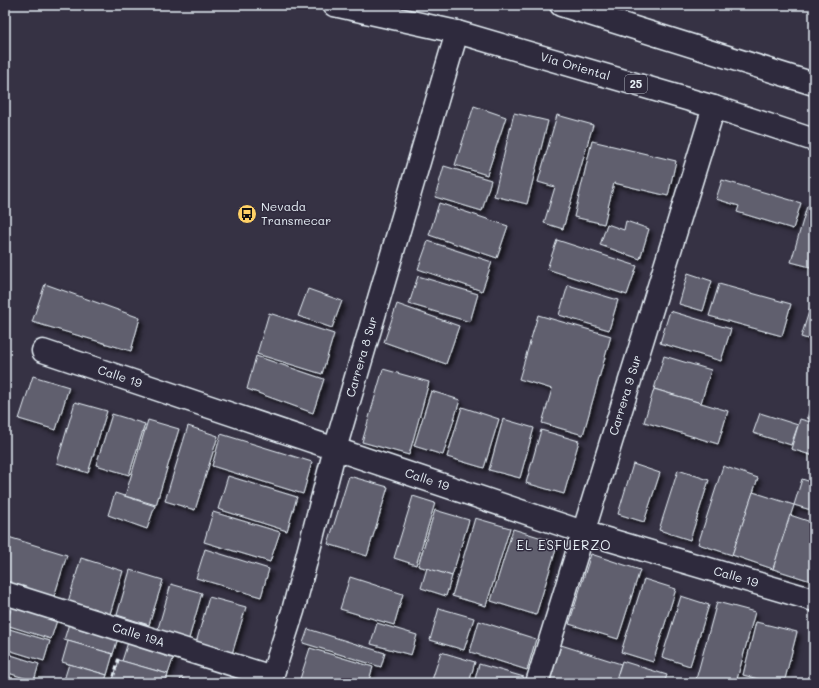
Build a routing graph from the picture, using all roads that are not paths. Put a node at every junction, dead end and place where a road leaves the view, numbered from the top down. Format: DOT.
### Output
graph roads {
  1 [pos="334,5"];
  2 [pos="562,5"];
  3 [pos="457,32"];
  4 [pos="814,84"];
  5 [pos="714,107"];
  6 [pos="814,140"];
  7 [pos="43,351"];
  8 [pos="335,449"];
  9 [pos="583,532"];
  10 [pos="5,593"];
  11 [pos="814,600"];
  12 [pos="271,680"];
  13 [pos="536,683"];
  1 -- 3 [label="main road, Vía Oriental / 25"];
  2 -- 4 [label="main road"];
  3 -- 5 [label="main road, Vía Oriental / 25"];
  3 -- 8 [label="main road, Carrera 8 Sur"];
  5 -- 6 [label="main road, Vía Oriental / 25"];
  5 -- 9 [label="main road, Carrera 9 Sur"];
  7 -- 8 [label="main road, Calle 19"];
  8 -- 9 [label="main road, Calle 19"];
  8 -- 12 [label="main road, Carrera 8 Sur"];
  9 -- 11 [label="main road, Calle 19"];
  9 -- 13 [label="main road, Carrera 9 Sur"];
  10 -- 12 [label="main road, Calle 19A"];
}
